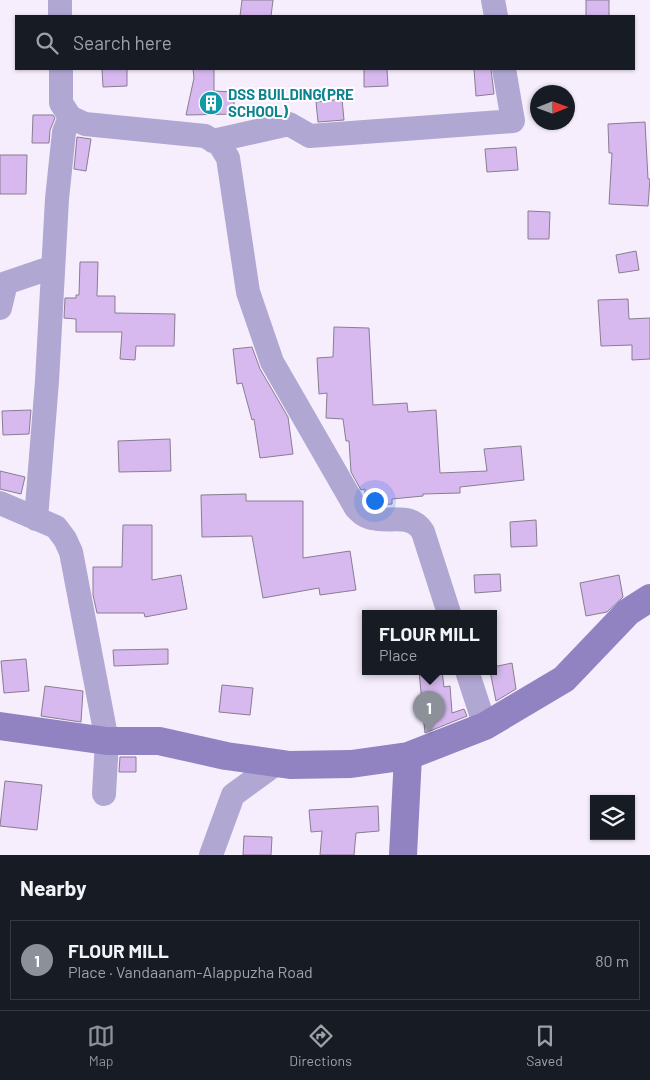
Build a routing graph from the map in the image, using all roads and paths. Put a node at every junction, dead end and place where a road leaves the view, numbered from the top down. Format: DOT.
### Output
graph roads {
  1 [pos="60,0"];
  2 [pos="494,0"];
  3 [pos="60,15"];
  4 [pos="496,15"];
  5 [pos="61,70"];
  6 [pos="504,70"];
  7 [pos="70,117"];
  8 [pos="213,141"];
  9 [pos="53,267"];
  10 [pos="0,308"];
  11 [pos="0,503"];
  12 [pos="36,519"];
  13 [pos="650,598"];
  14 [pos="448,610"];
  15 [pos="468,675"];
  16 [pos="0,726"];
  17 [pos="485,726"];
  18 [pos="107,741"];
  19 [pos="408,756"];
  20 [pos="278,763"];
  21 [pos="104,794"];
  22 [pos="211,855"];
  23 [pos="403,855"];
  1 -- 3 [label="street"];
  2 -- 4 [label="street"];
  5 -- 7 [label="street"];
  6 -- 8 [label="street"];
  7 -- 8 [label="street"];
  7 -- 9 [label="street"];
  8 -- 14 [label="street"];
  9 -- 10 [label="street"];
  9 -- 12 [label="street"];
  11 -- 12 [label="street"];
  12 -- 18 [label="street"];
  13 -- 17 [label="main road"];
  15 -- 17 [label="street"];
  16 -- 18 [label="main road"];
  17 -- 19 [label="main road"];
  18 -- 20 [label="main road"];
  18 -- 21 [label="street"];
  19 -- 20 [label="main road"];
  19 -- 23 [label="main road"];
  20 -- 22 [label="street"];
}
